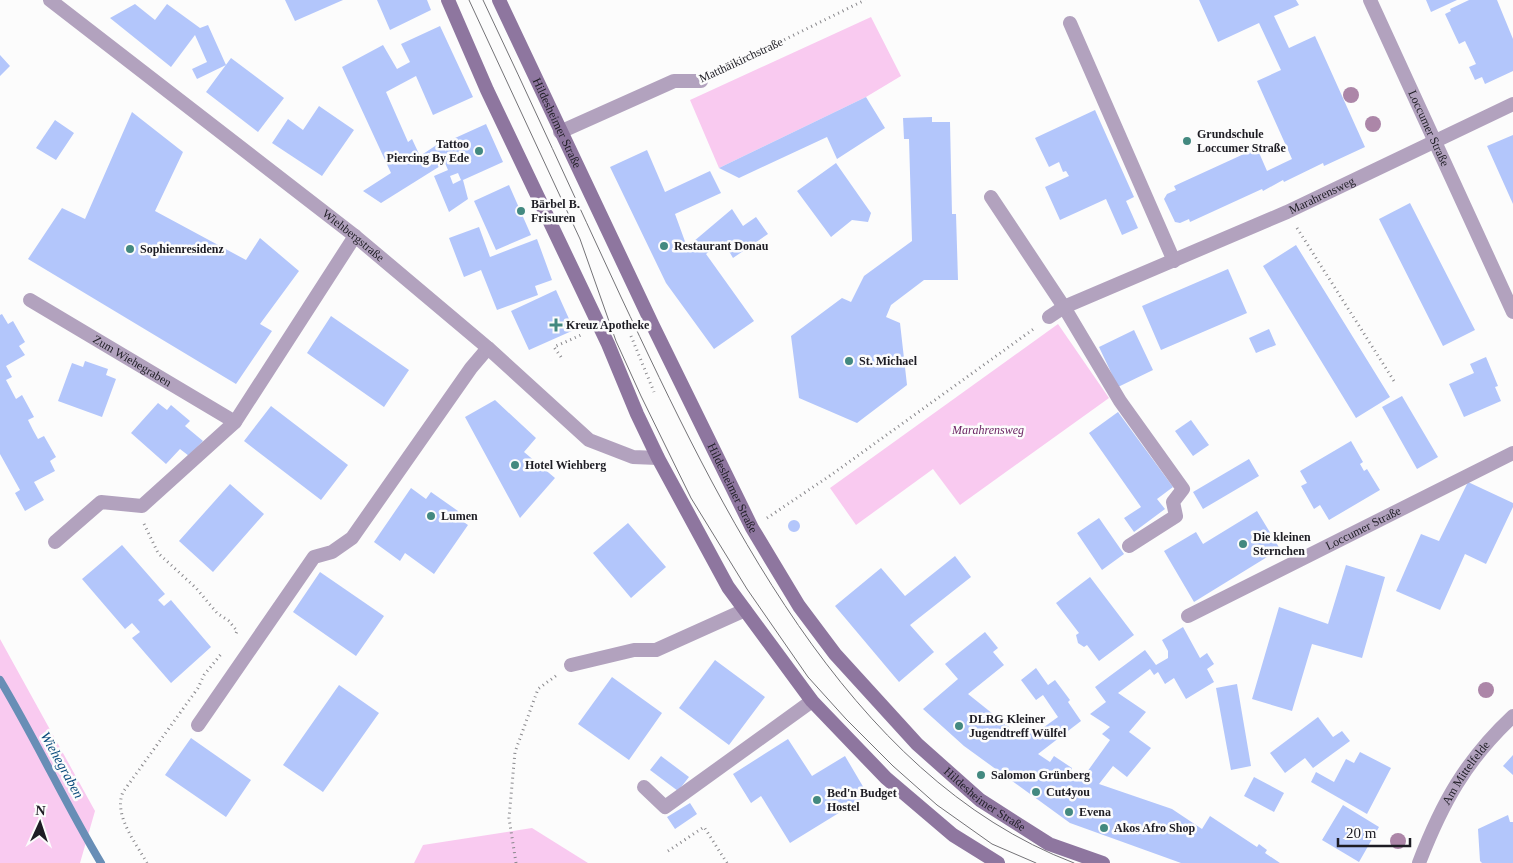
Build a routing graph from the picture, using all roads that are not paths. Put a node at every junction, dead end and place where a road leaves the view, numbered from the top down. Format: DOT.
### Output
graph roads {
  1 [pos="50,0"];
  2 [pos="448,0"];
  3 [pos="499,0"];
  4 [pos="1370,0"];
  5 [pos="1070,22"];
  6 [pos="701,81"];
  7 [pos="1513,104"];
  8 [pos="560,132"];
  9 [pos="1436,141"];
  10 [pos="991,197"];
  11 [pos="355,236"];
  12 [pos="1174,261"];
  13 [pos="30,300"];
  14 [pos="1064,307"];
  15 [pos="1513,312"];
  16 [pos="1049,318"];
  17 [pos="488,348"];
  18 [pos="235,422"];
  19 [pos="1513,453"];
  20 [pos="658,458"];
  21 [pos="55,542"];
  22 [pos="1129,546"];
  23 [pos="745,610"];
  24 [pos="1188,616"];
  25 [pos="570,665"];
  26 [pos="812,701"];
  27 [pos="1513,716"];
  28 [pos="198,725"];
  29 [pos="644,787"];
  30 [pos="998,863"];
  31 [pos="1103,863"];
  32 [pos="1419,863"];
  1 -- 11 [label="street, Wiehbergstraße"];
  2 -- 20 [label="main road"];
  3 -- 8 [label="main road, Hildesheimer Straße"];
  4 -- 9 [label="street, Loccumer Straße"];
  5 -- 12 [label="street"];
  6 -- 8 [label="street, Matthäikirchstraße"];
  7 -- 9 [label="street, Marahrensweg"];
  8 -- 31 [label="main road, Hildesheimer Straße"];
  9 -- 12 [label="street, Marahrensweg"];
  9 -- 15 [label="street, Loccumer Straße"];
  10 -- 14 [label="street"];
  11 -- 17 [label="street, Wiehbergstraße"];
  11 -- 18 [label="street"];
  12 -- 14 [label="street, Marahrensweg"];
  13 -- 18 [label="street, Zum Wiehegraben"];
  14 -- 16 [label="street, Marahrensweg"];
  14 -- 22 [label="street"];
  17 -- 20 [label="street, Wiehbergstraße"];
  17 -- 28 [label="street"];
  18 -- 21 [label="street"];
  19 -- 24 [label="street, Loccumer Straße"];
  20 -- 23 [label="main road"];
  23 -- 25 [label="street"];
  23 -- 26 [label="main road"];
  26 -- 29 [label="street"];
  26 -- 30 [label="main road"];
  27 -- 32 [label="street, Am Mittelfelde"];
}
